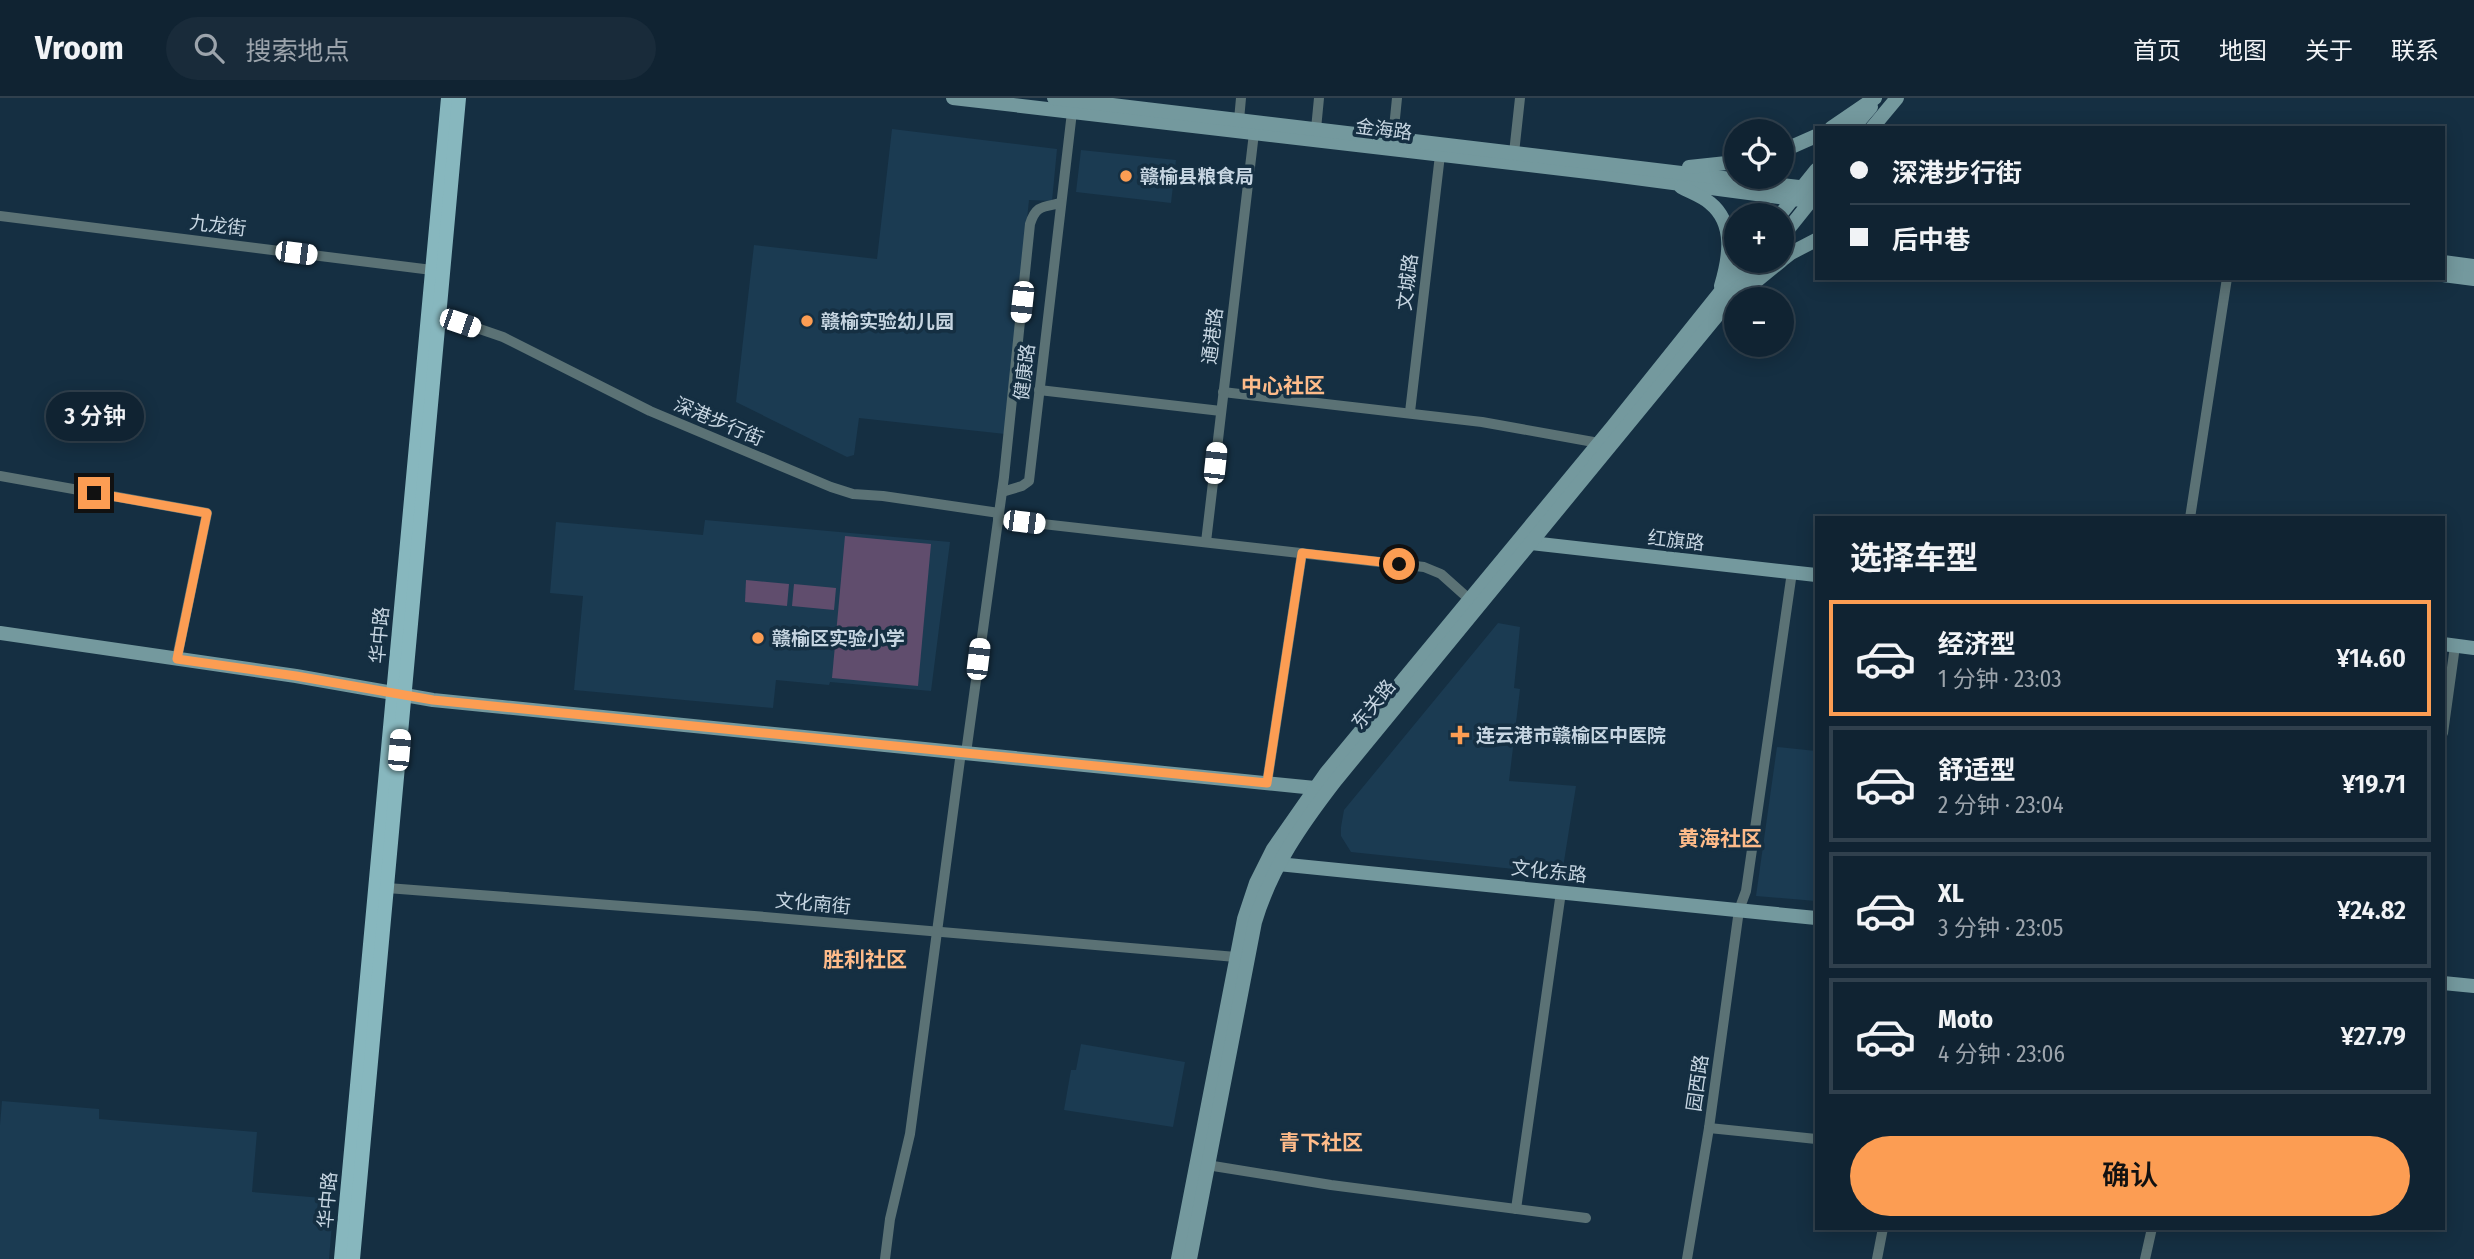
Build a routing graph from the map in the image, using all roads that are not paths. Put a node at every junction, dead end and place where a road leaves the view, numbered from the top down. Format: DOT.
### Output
graph roads {
  1 [pos="448,98"];
  2 [pos="459,98"];
  3 [pos="953,98"];
  4 [pos="1054,98"];
  5 [pos="1241,98"];
  6 [pos="1319,98"];
  7 [pos="1397,98"];
  8 [pos="1520,98"];
  9 [pos="1089,100"];
  10 [pos="1885,100"];
  11 [pos="1072,112"];
  12 [pos="1239,120"];
  13 [pos="1835,126"];
  14 [pos="1855,126"];
  15 [pos="1873,126"];
  16 [pos="1882,126"];
  17 [pos="1315,129"];
  18 [pos="1254,133"];
  19 [pos="1815,136"];
  20 [pos="1392,138"];
  21 [pos="1794,146"];
  22 [pos="1514,153"];
  23 [pos="1440,155"];
  24 [pos="1724,163"];
  25 [pos="1650,169"];
  26 [pos="1815,174"];
  27 [pos="1674,183"];
  28 [pos="1809,195"];
  29 [pos="1061,203"];
  30 [pos="1794,205"];
  31 [pos="0,216"];
  32 [pos="1794,218"];
  33 [pos="1815,241"];
  34 [pos="1794,251"];
  35 [pos="2445,262"];
  36 [pos="2474,266"];
  37 [pos="432,270"];
  38 [pos="1738,273"];
  39 [pos="1750,273"];
  40 [pos="1763,273"];
  41 [pos="2445,275"];
  42 [pos="2474,279"];
  43 [pos="2227,280"];
  44 [pos="1722,301"];
  45 [pos="439,315"];
  46 [pos="1040,390"];
  47 [pos="1223,392"];
  48 [pos="1221,411"];
  49 [pos="1410,412"];
  50 [pos="1599,443"];
  51 [pos="0,476"];
  52 [pos="1002,492"];
  53 [pos="998,516"];
  54 [pos="2190,516"];
  55 [pos="1206,542"];
  56 [pos="1531,543"];
  57 [pos="1302,553"];
  58 [pos="1792,572"];
  59 [pos="1815,575"];
  60 [pos="1469,599"];
  61 [pos="0,633"];
  62 [pos="2449,645"];
  63 [pos="2474,648"];
  64 [pos="177,659"];
  65 [pos="398,694"];
  66 [pos="2445,704"];
  67 [pos="964,752"];
  68 [pos="1267,783"];
  69 [pos="1315,788"];
  70 [pos="1278,864"];
  71 [pos="387,888"];
  72 [pos="1562,892"];
  73 [pos="1739,910"];
  74 [pos="1815,918"];
  75 [pos="938,932"];
  76 [pos="1236,957"];
  77 [pos="2445,983"];
  78 [pos="2474,986"];
  79 [pos="1709,1128"];
  80 [pos="1815,1139"];
  81 [pos="1207,1165"];
  82 [pos="1516,1209"];
  83 [pos="1586,1219"];
  84 [pos="1883,1230"];
  85 [pos="2152,1230"];
  86 [pos="341,1259"];
  87 [pos="353,1259"];
  88 [pos="885,1259"];
  89 [pos="1178,1259"];
  90 [pos="1190,1259"];
  91 [pos="1687,1259"];
  92 [pos="1877,1259"];
  93 [pos="2146,1259"];
  1 -- 37 [label="main road, 华中路"];
  2 -- 45 [label="main road, 华中路"];
  3 -- 11 [label="main road, 金海路"];
  4 -- 9 [label="main road, 金海路"];
  5 -- 12 [label="street"];
  6 -- 17 [label="street"];
  7 -- 20 [label="street"];
  8 -- 22 [label="street"];
  9 -- 12 [label="main road, 金海路"];
  10 -- 13 [label="main road"];
  10 -- 14 [label="main road"];
  10 -- 15 [label="main road"];
  10 -- 16 [label="main road"];
  11 -- 18 [label="main road, 金海路"];
  11 -- 29 [label="street, 健康路"];
  12 -- 17 [label="main road, 金海路"];
  17 -- 20 [label="main road, 金海路"];
  18 -- 23 [label="main road, 金海路"];
  18 -- 47 [label="street, 通港路"];
  19 -- 21 [label="main road"];
  20 -- 22 [label="main road, 金海路"];
  22 -- 25 [label="main road, 金海路"];
  23 -- 27 [label="main road, 金海路"];
  23 -- 49 [label="street, 文城路"];
  24 -- 25 [label="main road"];
  25 -- 28 [label="main road, 金海路"];
  26 -- 28 [label="main road"];
  27 -- 28 [label="main road, 金海路"];
  27 -- 44 [label="main road"];
  28 -- 30 [label="main road"];
  28 -- 32 [label="main road"];
  29 -- 46 [label="street, 健康路"];
  29 -- 52 [label="street"];
  31 -- 37 [label="street, 九龙街"];
  33 -- 34 [label="main road"];
  35 -- 36 [label="main road"];
  37 -- 65 [label="main road, 华中路"];
  38 -- 44 [label="main road, 东关路"];
  39 -- 44 [label="main road, 东关路"];
  40 -- 44 [label="main road"];
  41 -- 42 [label="main road"];
  43 -- 54 [label="street"];
  44 -- 50 [label="main road, 东关路"];
  44 -- 56 [label="main road, 东关路"];
  45 -- 53 [label="street, 深港步行街"];
  45 -- 65 [label="main road, 华中路"];
  46 -- 48 [label="street"];
  46 -- 52 [label="street, 健康路"];
  47 -- 48 [label="street, 通港路"];
  47 -- 49 [label="street"];
  48 -- 55 [label="street, 通港路"];
  49 -- 50 [label="street"];
  50 -- 60 [label="main road, 东关路"];
  51 -- 64 [label="street"];
  52 -- 53 [label="street"];
  53 -- 55 [label="street, 深港步行街"];
  53 -- 67 [label="street"];
  55 -- 57 [label="street, 深港步行街"];
  56 -- 58 [label="main road, 红旗路"];
  56 -- 70 [label="main road, 东关路"];
  57 -- 60 [label="street, 深港步行街"];
  57 -- 68 [label="street"];
  58 -- 59 [label="main road, 红旗路"];
  58 -- 73 [label="street, 园西路"];
  60 -- 69 [label="main road, 东关路"];
  61 -- 64 [label="main road"];
  62 -- 63 [label="main road"];
  62 -- 66 [label="street"];
  64 -- 65 [label="main road"];
  65 -- 67 [label="main road"];
  65 -- 71 [label="main road, 华中路"];
  65 -- 86 [label="main road, 华中路"];
  67 -- 68 [label="main road"];
  67 -- 75 [label="street"];
  68 -- 69 [label="main road"];
  69 -- 76 [label="main road, 东关路"];
  70 -- 72 [label="main road, 文化东路"];
  70 -- 81 [label="main road, 东关路"];
  71 -- 75 [label="street, 文化南街"];
  71 -- 87 [label="main road, 华中路"];
  72 -- 73 [label="main road, 文化东路"];
  72 -- 82 [label="street"];
  73 -- 74 [label="main road, 文化东路"];
  73 -- 79 [label="street, 园西路"];
  75 -- 76 [label="street, 文化南街"];
  75 -- 88 [label="street"];
  76 -- 89 [label="main road, 东关路"];
  77 -- 78 [label="main road"];
  79 -- 80 [label="street"];
  79 -- 91 [label="street, 园西路"];
  81 -- 82 [label="street"];
  81 -- 90 [label="main road, 东关路"];
  82 -- 83 [label="street"];
  84 -- 92 [label="street"];
  85 -- 93 [label="street"];
}
